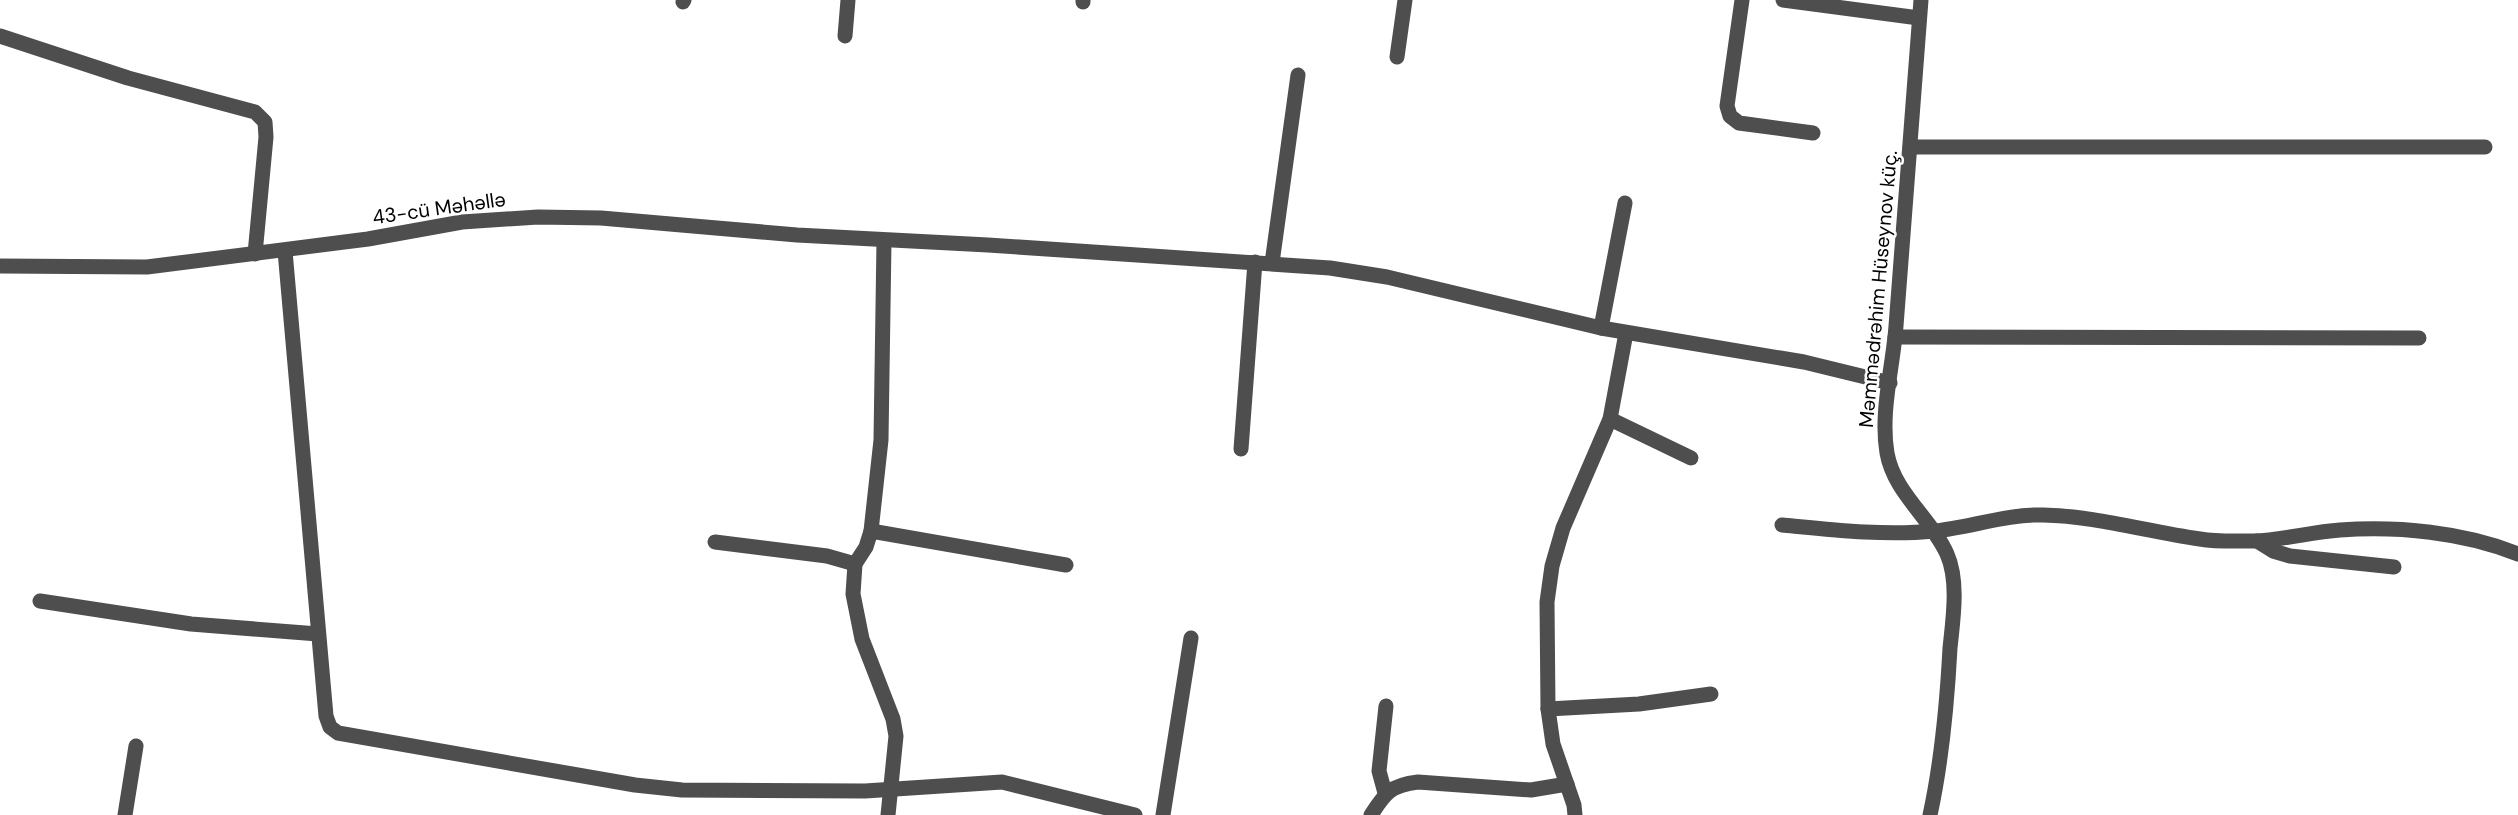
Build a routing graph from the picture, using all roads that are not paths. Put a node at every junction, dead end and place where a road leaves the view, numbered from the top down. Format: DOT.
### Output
graph roads {
  1 [pos="848,0"];
  2 [pos="1405,0"];
  3 [pos="1743,0"];
  4 [pos="1783,0"];
  5 [pos="1920,0"];
  6 [pos="1919,18"];
  7 [pos="0,36"];
  8 [pos="845,36"];
  9 [pos="1397,57"];
  10 [pos="1299,75"];
  11 [pos="1813,133"];
  12 [pos="1910,147"];
  13 [pos="2485,147"];
  14 [pos="1625,204"];
  15 [pos="884,241"];
  16 [pos="285,251"];
  17 [pos="255,254"];
  18 [pos="1255,262"];
  19 [pos="1272,263"];
  20 [pos="0,266"];
  21 [pos="1601,328"];
  22 [pos="1626,333"];
  23 [pos="1895,337"];
  24 [pos="2419,338"];
  25 [pos="1890,383"];
  26 [pos="1610,419"];
  27 [pos="1241,449"];
  28 [pos="1691,458"];
  29 [pos="1782,525"];
  30 [pos="871,531"];
  31 [pos="1935,531"];
  32 [pos="2257,541"];
  33 [pos="715,542"];
  34 [pos="2518,554"];
  35 [pos="855,564"];
  36 [pos="1066,565"];
  37 [pos="2394,567"];
  38 [pos="40,601"];
  39 [pos="318,634"];
  40 [pos="1191,638"];
  41 [pos="1711,694"];
  42 [pos="1386,706"];
  43 [pos="1548,709"];
  44 [pos="136,746"];
  45 [pos="1567,784"];
  46 [pos="891,790"];
  47 [pos="1385,793"];
  48 [pos="125,815"];
  49 [pos="888,815"];
  50 [pos="1135,815"];
  51 [pos="1163,815"];
  52 [pos="1371,815"];
  53 [pos="1575,815"];
  54 [pos="1930,815"];
  1 -- 8 [label="street"];
  2 -- 9 [label="street"];
  3 -- 11 [label="street"];
  4 -- 6 [label="street"];
  5 -- 6 [label="street, Məmmədrəhim Hüseynov küç."];
  6 -- 12 [label="street, Məmmədrəhim Hüseynov küç."];
  7 -- 17 [label="street"];
  10 -- 19 [label="street"];
  12 -- 13 [label="street"];
  12 -- 23 [label="street, Məmmədrəhim Hüseynov küç."];
  14 -- 21 [label="street"];
  15 -- 16 [label="street, 43-cü Məhəllə"];
  15 -- 18 [label="street, 43-cü Məhəllə"];
  15 -- 30 [label="street"];
  16 -- 17 [label="street, 43-cü Məhəllə"];
  16 -- 39 [label="street"];
  17 -- 20 [label="street, 43-cü Məhəllə"];
  18 -- 19 [label="street, 43-cü Məhəllə"];
  18 -- 27 [label="street"];
  19 -- 21 [label="street, 43-cü Məhəllə"];
  21 -- 22 [label="street, 43-cü Məhəllə"];
  22 -- 25 [label="street, 43-cü Məhəllə"];
  22 -- 26 [label="street"];
  23 -- 24 [label="street"];
  23 -- 25 [label="street, Məmmədrəhim Hüseynov küç."];
  25 -- 31 [label="street, Məmmədrəhim Hüseynov küç."];
  26 -- 28 [label="street"];
  26 -- 43 [label="street"];
  29 -- 31 [label="street"];
  30 -- 35 [label="street"];
  30 -- 36 [label="street"];
  31 -- 32 [label="street"];
  31 -- 54 [label="street, Məmmədrəhim Hüseynov küç."];
  32 -- 34 [label="street"];
  32 -- 37 [label="street"];
  33 -- 35 [label="street"];
  35 -- 46 [label="street"];
  38 -- 39 [label="street"];
  39 -- 46 [label="street"];
  40 -- 51 [label="street"];
  41 -- 43 [label="street"];
  42 -- 47 [label="street"];
  43 -- 45 [label="street"];
  44 -- 48 [label="street"];
  45 -- 47 [label="street"];
  45 -- 53 [label="street"];
  46 -- 49 [label="street"];
  46 -- 50 [label="street"];
  47 -- 52 [label="street"];
}
